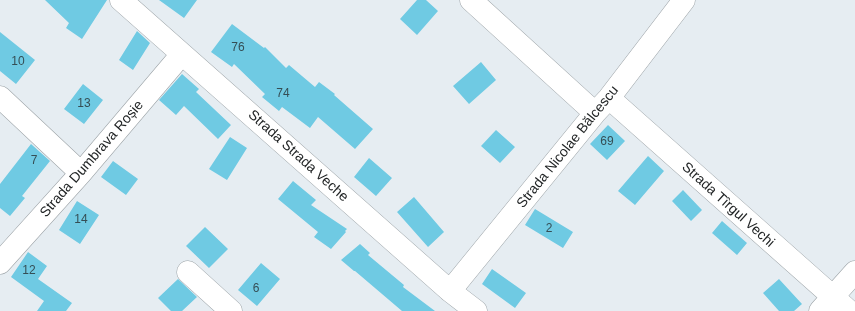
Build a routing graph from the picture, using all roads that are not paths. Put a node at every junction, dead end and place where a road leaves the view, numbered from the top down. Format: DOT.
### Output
graph roads {
  1 [pos="121,0"];
  2 [pos="471,0"];
  3 [pos="684,0"];
  4 [pos="182,54"];
  5 [pos="0,97"];
  6 [pos="602,106"];
  7 [pos="81,173"];
  8 [pos="0,263"];
  9 [pos="188,272"];
  10 [pos="855,272"];
  11 [pos="450,292"];
  12 [pos="826,304"];
  13 [pos="232,311"];
  14 [pos="476,311"];
  15 [pos="849,311"];
  1 -- 4 [label="street, Strada Strada Veche"];
  2 -- 6 [label="street, Strada Tîrgul Vechi"];
  3 -- 6 [label="street, Strada Nicolae Bălcescu"];
  4 -- 7 [label="street, Strada Dumbrava Roșie"];
  4 -- 11 [label="street, Strada Strada Veche"];
  5 -- 7 [label="street"];
  6 -- 11 [label="street, Strada Nicolae Bălcescu"];
  6 -- 12 [label="street, Strada Tîrgul Vechi"];
  7 -- 8 [label="street, Strada Dumbrava Roșie"];
  9 -- 13 [label="street"];
  10 -- 12 [label="street"];
  11 -- 14 [label="street, Strada Strada Veche"];
  12 -- 15 [label="street, Strada Tîrgul Vechi"];
}
